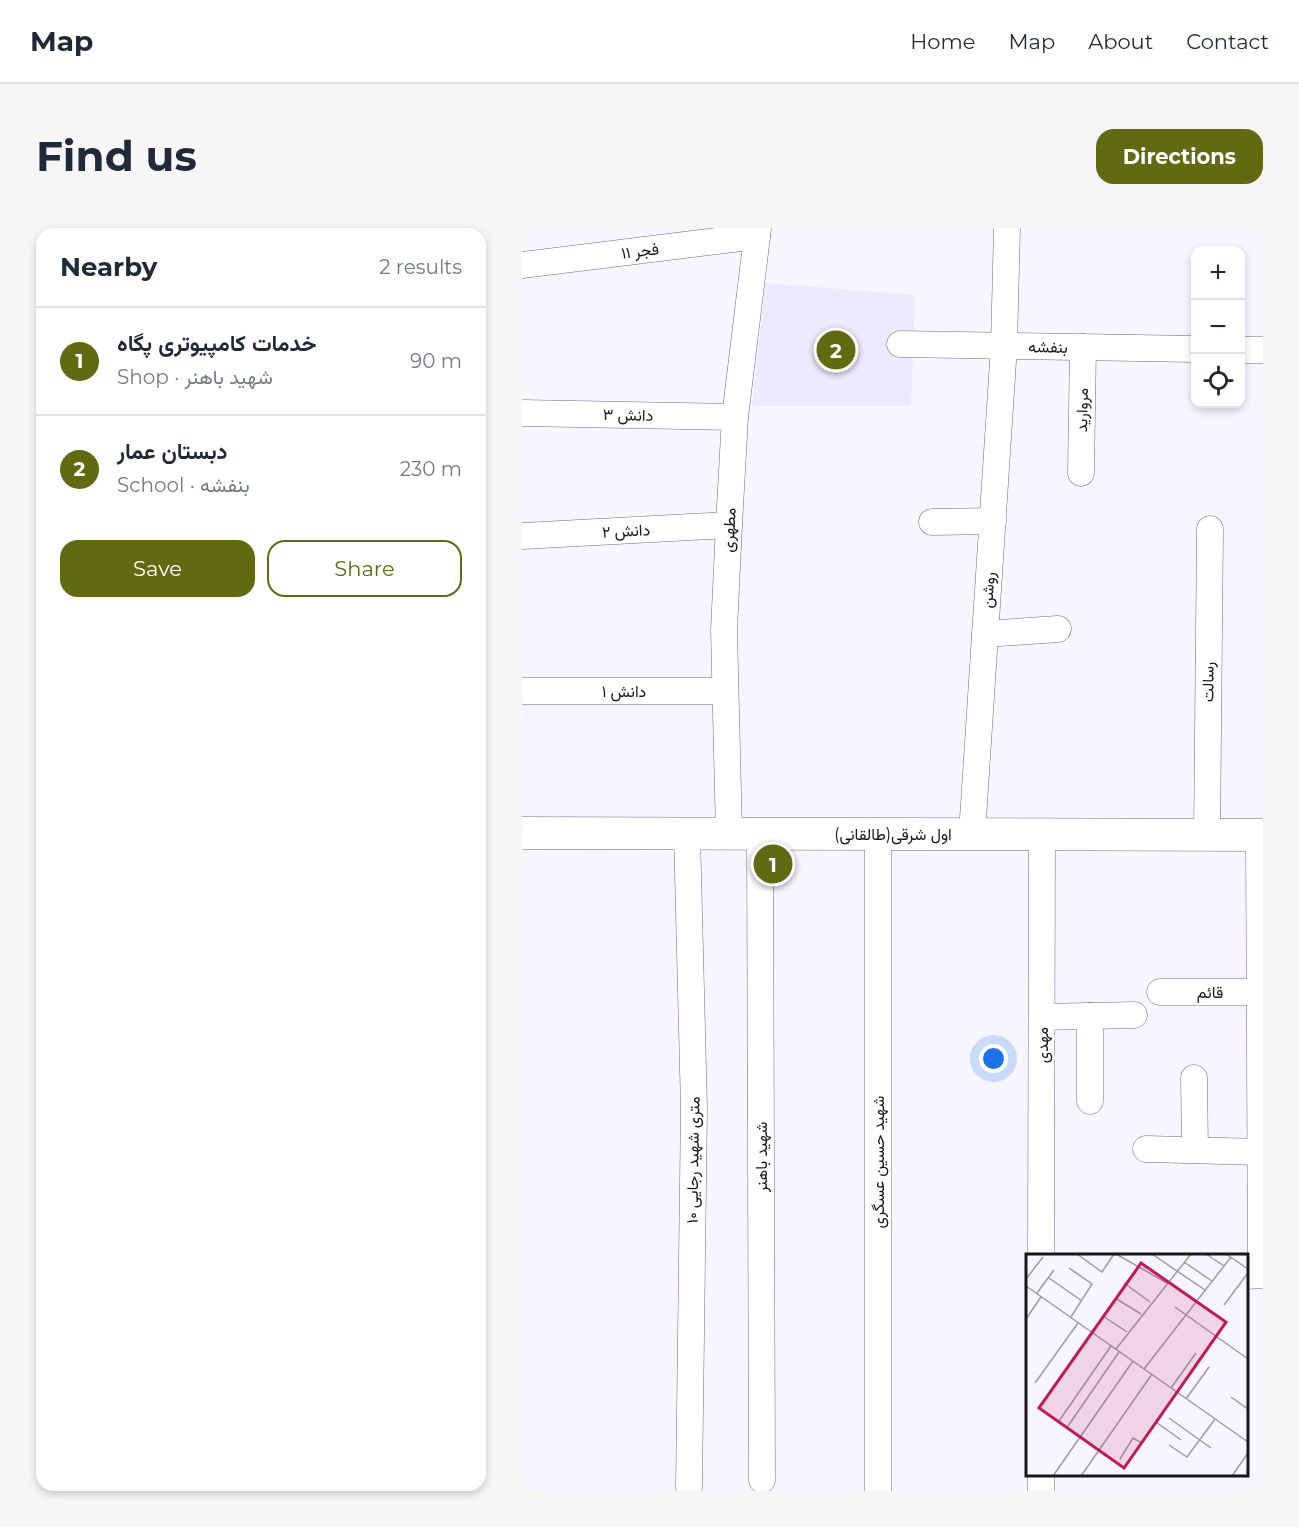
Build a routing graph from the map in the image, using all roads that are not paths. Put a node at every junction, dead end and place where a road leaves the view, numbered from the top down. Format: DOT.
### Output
graph roads {
  1 [pos="1007,228"];
  2 [pos="758,232"];
  3 [pos="522,265"];
  4 [pos="900,344"];
  5 [pos="1004,346"];
  6 [pos="1083,347"];
  7 [pos="1191,349"];
  8 [pos="1245,350"];
  9 [pos="1263,350"];
  10 [pos="522,413"];
  11 [pos="735,417"];
  12 [pos="1081,473"];
  13 [pos="993,521"];
  14 [pos="932,522"];
  15 [pos="729,525"];
  16 [pos="1210,529"];
  17 [pos="522,536"];
  18 [pos="1058,629"];
  19 [pos="985,634"];
  20 [pos="522,691"];
  21 [pos="725,692"];
  22 [pos="522,833"];
  23 [pos="687,834"];
  24 [pos="729,834"];
  25 [pos="760,834"];
  26 [pos="878,834"];
  27 [pos="972,834"];
  28 [pos="1042,834"];
  29 [pos="1207,835"];
  30 [pos="1261,835"];
  31 [pos="1160,992"];
  32 [pos="1260,992"];
  33 [pos="1134,1015"];
  34 [pos="1090,1016"];
  35 [pos="1042,1017"];
  36 [pos="1194,1078"];
  37 [pos="1262,1095"];
  38 [pos="1090,1101"];
  39 [pos="1146,1149"];
  40 [pos="1195,1150"];
  41 [pos="1261,1152"];
  42 [pos="1041,1254"];
  43 [pos="1248,1276"];
  44 [pos="762,1480"];
  45 [pos="688,1487"];
  46 [pos="878,1491"];
  1 -- 5 [label="street"];
  2 -- 3 [label="street, فجر ۱۱"];
  2 -- 11 [label="street, مطهری"];
  4 -- 5 [label="street, بنفشه"];
  5 -- 6 [label="street, بنفشه"];
  5 -- 13 [label="street, روشن"];
  6 -- 7 [label="street, بنفشه"];
  6 -- 12 [label="street, مروارید"];
  8 -- 9 [label="street"];
  10 -- 11 [label="street, دانش ۳"];
  11 -- 15 [label="street, مطهری"];
  13 -- 14 [label="street"];
  13 -- 19 [label="street, روشن"];
  15 -- 17 [label="street, دانش ۲"];
  15 -- 21 [label="street, مطهری"];
  16 -- 29 [label="street, رسالت"];
  18 -- 19 [label="street"];
  19 -- 27 [label="street, روشن"];
  20 -- 21 [label="street, دانش ۱"];
  21 -- 24 [label="street, مطهری"];
  22 -- 23 [label="street, اول شرقی(طالقانی)"];
  23 -- 24 [label="street, اول شرقی(طالقانی)"];
  23 -- 45 [label="street, ۱۰ متری شهید رجایی"];
  24 -- 25 [label="street, اول شرقی(طالقانی)"];
  25 -- 26 [label="street, اول شرقی(طالقانی)"];
  25 -- 44 [label="street, شهید باهنر"];
  26 -- 27 [label="street, اول شرقی(طالقانی)"];
  26 -- 46 [label="street, شهید حسین عسگری"];
  27 -- 28 [label="street, اول شرقی(طالقانی)"];
  28 -- 29 [label="street, اول شرقی(طالقانی)"];
  28 -- 35 [label="street, مهدی"];
  29 -- 30 [label="street, اول شرقی(طالقانی)"];
  30 -- 32 [label="street"];
  31 -- 32 [label="street, قائم"];
  32 -- 37 [label="street"];
  33 -- 34 [label="street"];
  34 -- 35 [label="street"];
  34 -- 38 [label="street"];
  35 -- 42 [label="street, مهدی"];
  36 -- 40 [label="street"];
  37 -- 41 [label="street"];
  39 -- 40 [label="street"];
  40 -- 41 [label="street"];
  41 -- 43 [label="street"];
}
